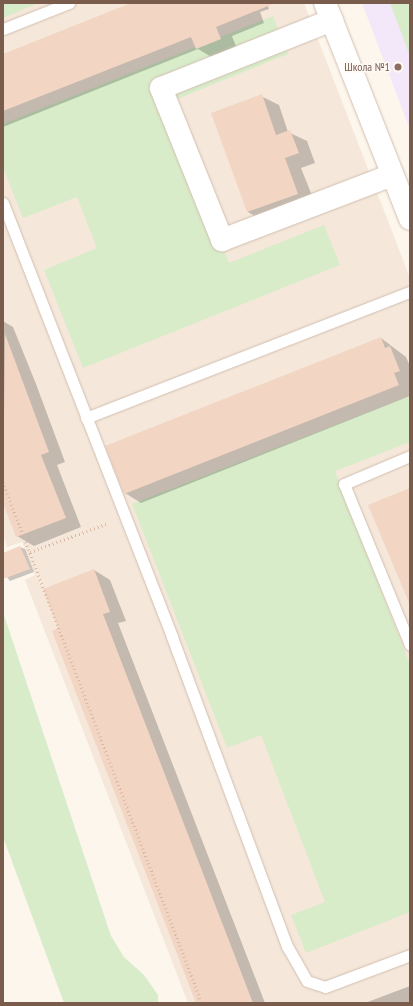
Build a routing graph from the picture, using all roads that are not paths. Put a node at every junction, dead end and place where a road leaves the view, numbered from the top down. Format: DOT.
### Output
graph roads {
  1 [pos="69,3"];
  2 [pos="328,11"];
  3 [pos="3,29"];
  4 [pos="392,175"];
  5 [pos="3,203"];
  6 [pos="410,219"];
  7 [pos="410,292"];
  8 [pos="86,418"];
  9 [pos="410,456"];
  10 [pos="410,645"];
  11 [pos="410,956"];
  1 -- 3 [label="lane"];
  2 -- 4 [label="street"];
  2 -- 4 [label="street"];
  4 -- 6 [label="street"];
  5 -- 8 [label="lane"];
  7 -- 8 [label="lane"];
  8 -- 11 [label="lane"];
  9 -- 10 [label="lane"];
}
